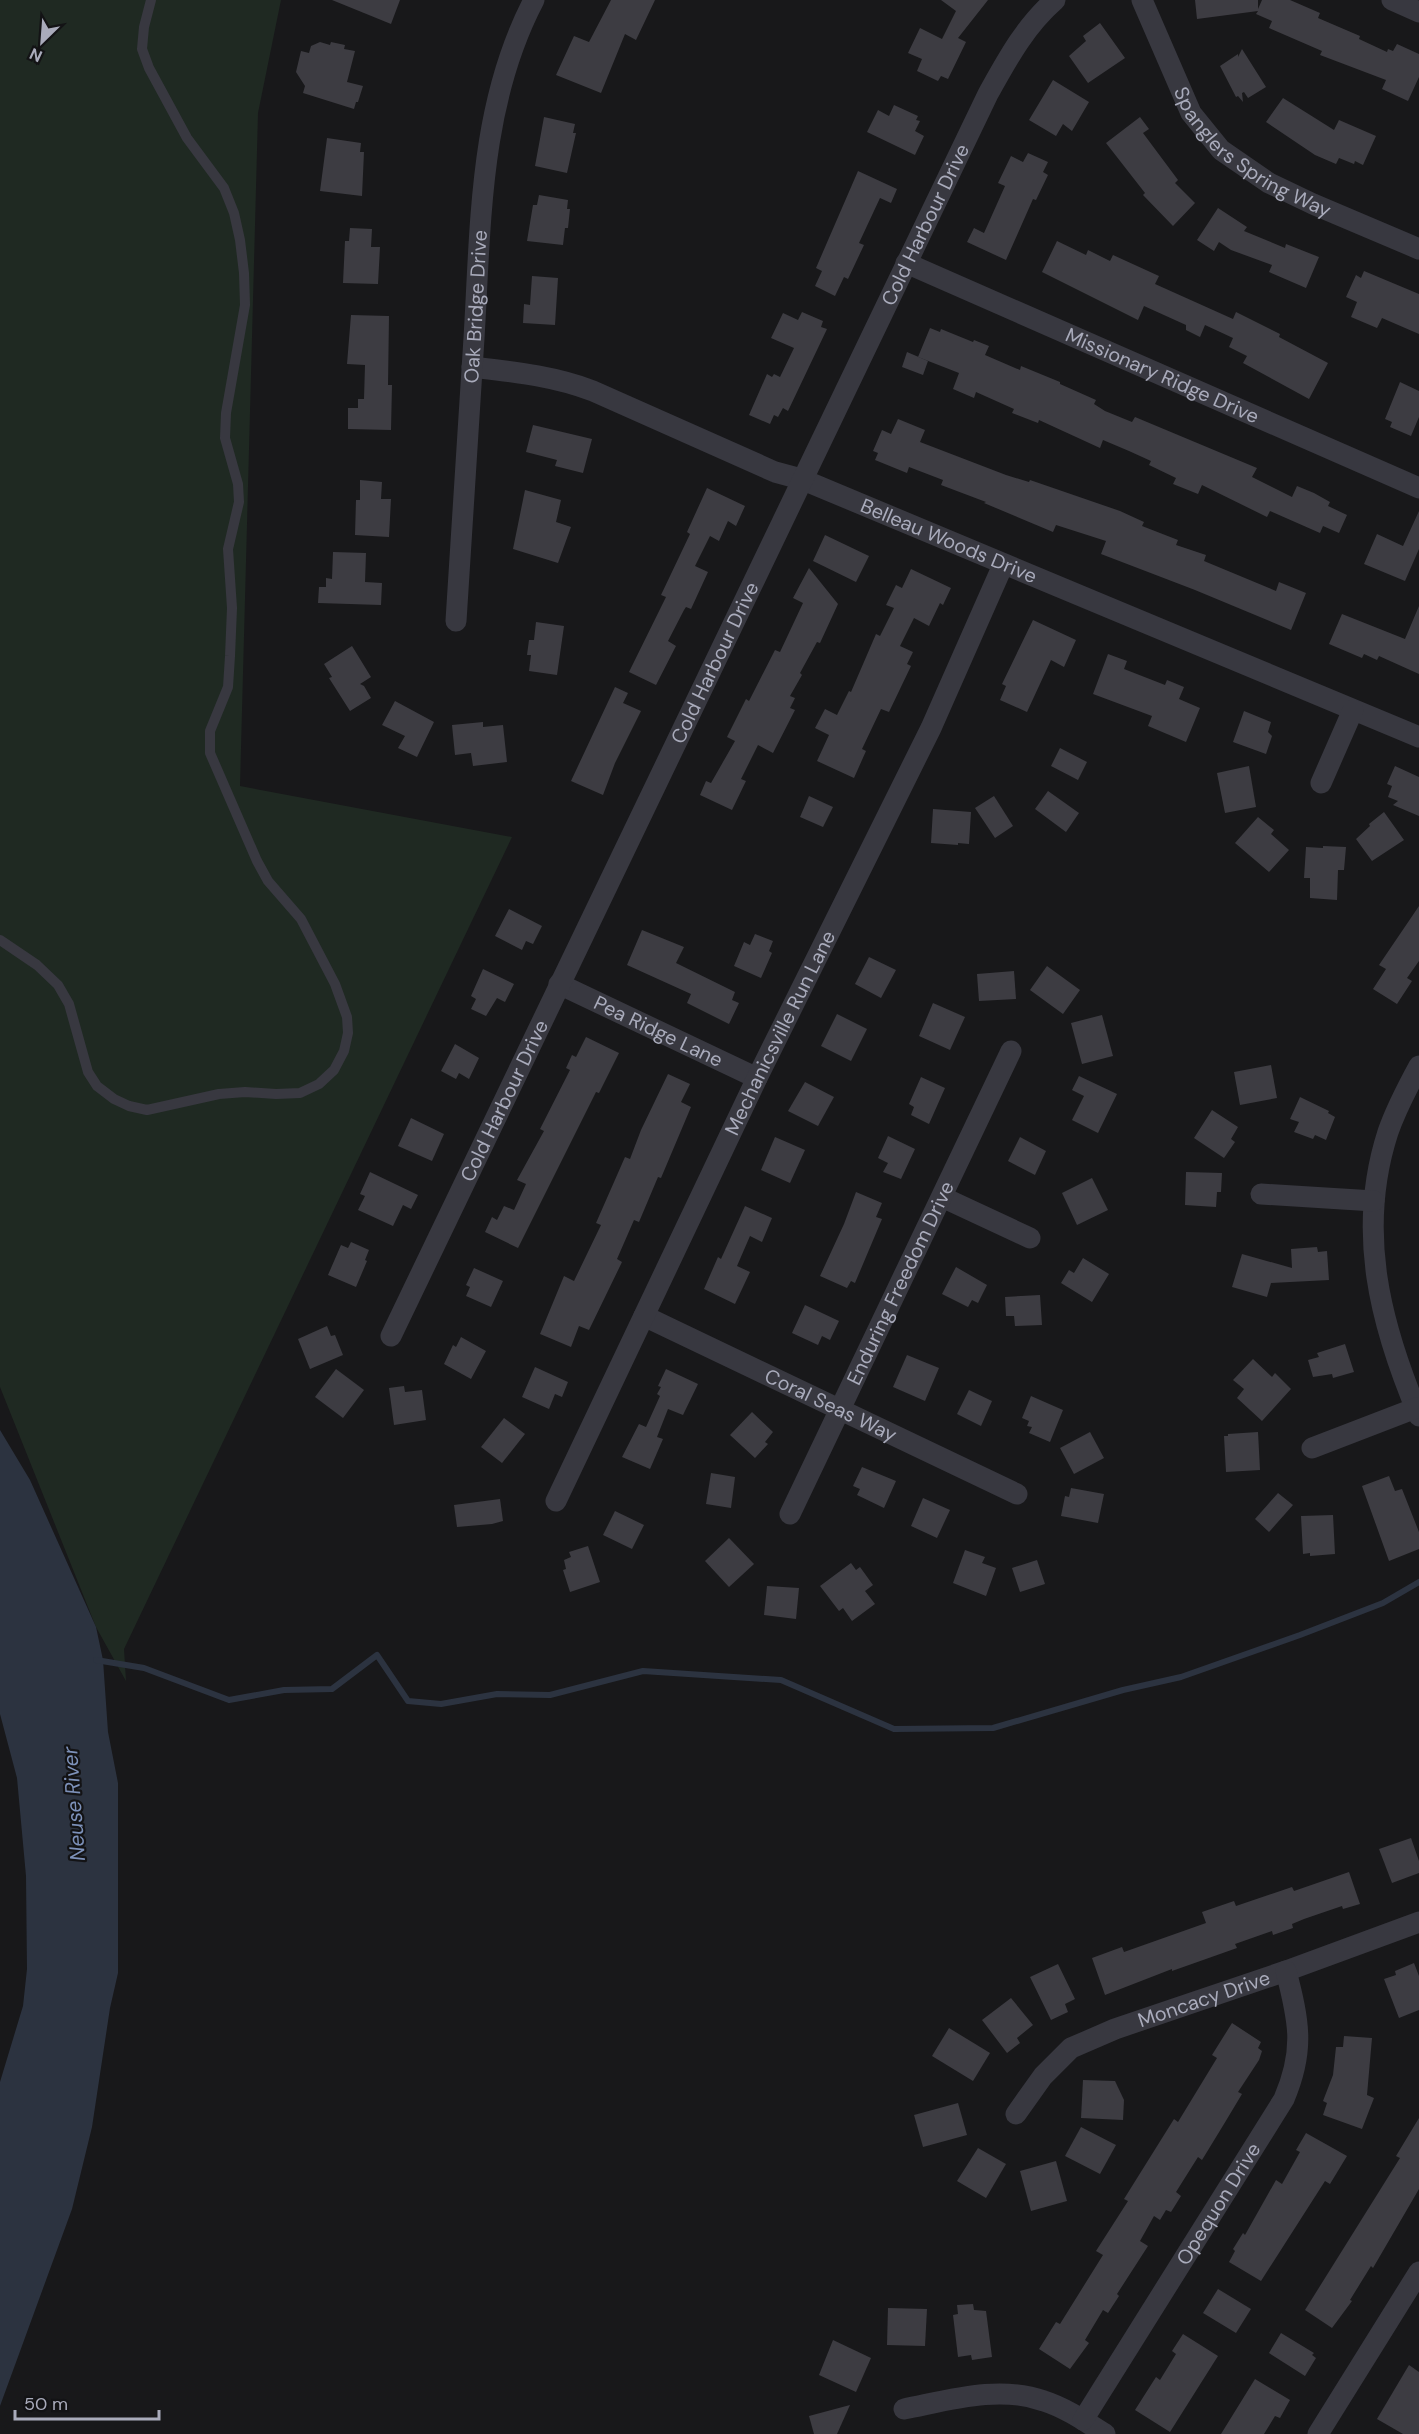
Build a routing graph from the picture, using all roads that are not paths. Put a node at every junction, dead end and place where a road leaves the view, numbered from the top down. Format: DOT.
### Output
graph roads {
  1 [pos="151,0"];
  2 [pos="534,0"];
  3 [pos="1055,0"];
  4 [pos="1142,0"];
  5 [pos="1392,0"];
  6 [pos="1419,12"];
  7 [pos="1419,249"];
  8 [pos="906,263"];
  9 [pos="472,367"];
  10 [pos="801,479"];
  11 [pos="1419,488"];
  12 [pos="1003,565"];
  13 [pos="456,621"];
  14 [pos="1353,710"];
  15 [pos="1419,737"];
  16 [pos="1321,783"];
  17 [pos="0,940"];
  18 [pos="559,984"];
  19 [pos="1011,1052"];
  20 [pos="1419,1066"];
  21 [pos="757,1078"];
  22 [pos="1261,1194"];
  23 [pos="942,1197"];
  24 [pos="1374,1201"];
  25 [pos="1030,1238"];
  26 [pos="644,1316"];
  27 [pos="391,1336"];
  28 [pos="840,1410"];
  29 [pos="1417,1412"];
  30 [pos="1312,1448"];
  31 [pos="1017,1494"];
  32 [pos="556,1500"];
  33 [pos="790,1514"];
  34 [pos="1419,1923"];
  35 [pos="1286,1971"];
  36 [pos="1016,2114"];
  37 [pos="1419,2272"];
  38 [pos="904,2409"];
  39 [pos="1083,2420"];
  40 [pos="1105,2434"];
  41 [pos="1318,2434"];
  1 -- 17 [label="lane"];
  2 -- 9 [label="street, Oak Bridge Drive"];
  3 -- 8 [label="street, Cold Harbour Drive"];
  4 -- 7 [label="street, Spanglers Spring Way"];
  5 -- 6 [label="street"];
  8 -- 10 [label="street, Cold Harbour Drive"];
  8 -- 11 [label="street, Missionary Ridge Drive"];
  9 -- 10 [label="street, Belleau Woods Drive"];
  9 -- 13 [label="street, Oak Bridge Drive"];
  10 -- 12 [label="street, Belleau Woods Drive"];
  10 -- 18 [label="street, Cold Harbour Drive"];
  12 -- 14 [label="street, Belleau Woods Drive"];
  12 -- 21 [label="street, Mechanicsville Run Lane"];
  14 -- 15 [label="street, Belleau Woods Drive"];
  14 -- 16 [label="street"];
  18 -- 21 [label="street, Pea Ridge Lane"];
  18 -- 27 [label="street, Cold Harbour Drive"];
  19 -- 23 [label="street, Enduring Freedom Drive"];
  20 -- 24 [label="street"];
  21 -- 26 [label="street, Mechanicsville Run Lane"];
  22 -- 24 [label="street"];
  23 -- 25 [label="street"];
  23 -- 28 [label="street, Enduring Freedom Drive"];
  24 -- 29 [label="street"];
  26 -- 28 [label="street, Coral Seas Way"];
  26 -- 32 [label="street, Mechanicsville Run Lane"];
  28 -- 31 [label="street, Coral Seas Way"];
  28 -- 33 [label="street, Enduring Freedom Drive"];
  29 -- 30 [label="street"];
  34 -- 35 [label="street, Moncacy Drive"];
  35 -- 36 [label="street, Moncacy Drive"];
  35 -- 39 [label="street, Opequon Drive"];
  37 -- 41 [label="street"];
  38 -- 39 [label="street"];
  39 -- 40 [label="street"];
}
